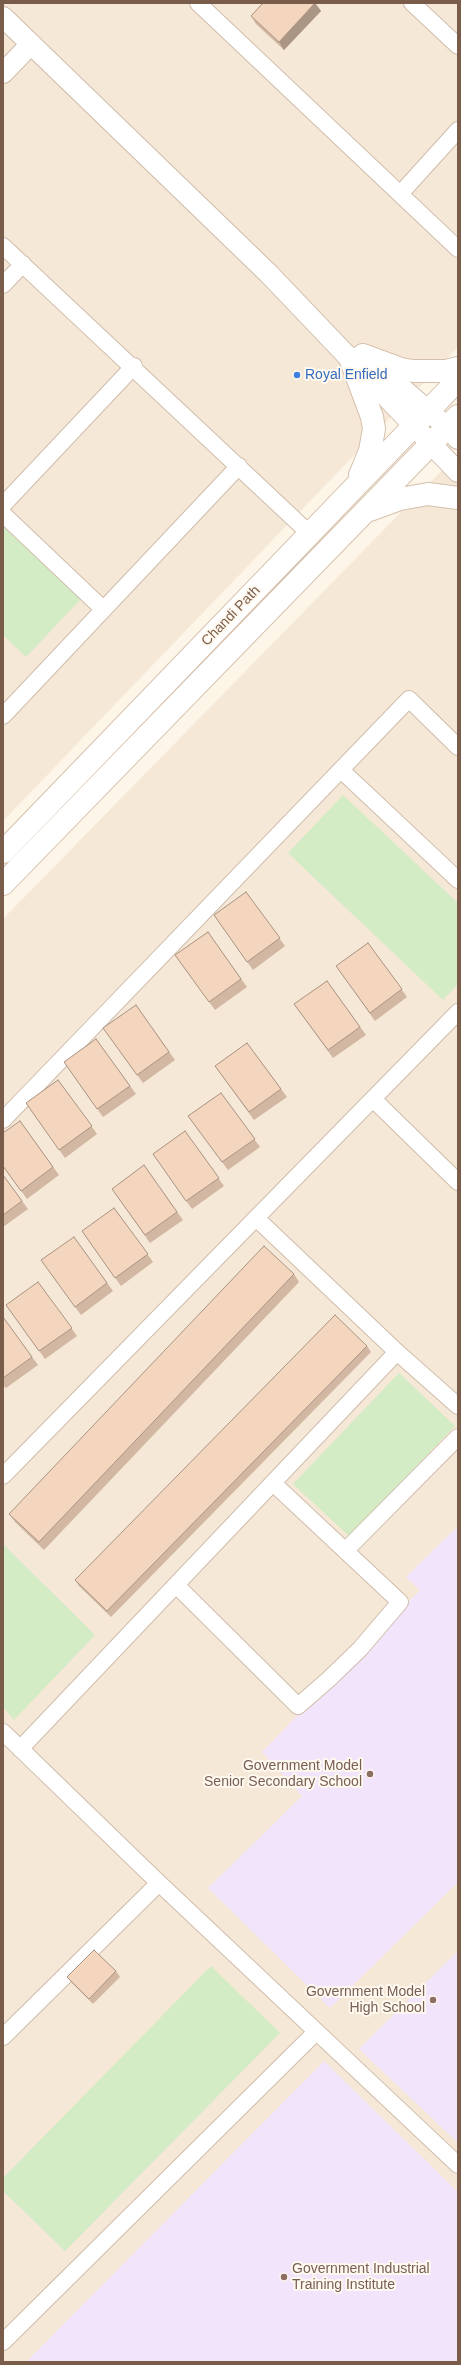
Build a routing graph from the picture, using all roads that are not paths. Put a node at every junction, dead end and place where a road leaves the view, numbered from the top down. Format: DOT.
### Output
graph roads {
  1 [pos="198,3"];
  2 [pos="412,3"];
  3 [pos="3,17"];
  4 [pos="31,44"];
  5 [pos="458,46"];
  6 [pos="3,73"];
  7 [pos="458,130"];
  8 [pos="401,193"];
  9 [pos="3,246"];
  10 [pos="458,249"];
  11 [pos="23,264"];
  12 [pos="3,285"];
  13 [pos="356,356"];
  14 [pos="134,366"];
  15 [pos="458,368"];
  16 [pos="458,380"];
  17 [pos="421,418"];
  18 [pos="454,428"];
  19 [pos="431,444"];
  20 [pos="239,466"];
  21 [pos="458,472"];
  22 [pos="353,489"];
  23 [pos="458,498"];
  24 [pos="3,504"];
  25 [pos="364,513"];
  26 [pos="3,514"];
  27 [pos="310,534"];
  28 [pos="103,609"];
  29 [pos="3,716"];
  30 [pos="458,747"];
  31 [pos="341,770"];
  32 [pos="3,852"];
  33 [pos="458,880"];
  34 [pos="3,884"];
  35 [pos="458,1012"];
  36 [pos="373,1099"];
  37 [pos="3,1120"];
  38 [pos="458,1182"];
  39 [pos="256,1218"];
  40 [pos="397,1352"];
  41 [pos="458,1406"];
  42 [pos="458,1437"];
  43 [pos="3,1476"];
  44 [pos="273,1483"];
  45 [pos="346,1550"];
  46 [pos="176,1585"];
  47 [pos="3,1732"];
  48 [pos="20,1750"];
  49 [pos="159,1883"];
  50 [pos="316,2032"];
  51 [pos="3,2037"];
  52 [pos="458,2165"];
  53 [pos="3,2342"];
  1 -- 8 [label="street"];
  2 -- 5 [label="street"];
  3 -- 4 [label="street"];
  4 -- 6 [label="street"];
  4 -- 13 [label="street"];
  7 -- 8 [label="street"];
  8 -- 10 [label="street"];
  9 -- 11 [label="street"];
  11 -- 12 [label="street"];
  11 -- 14 [label="street"];
  13 -- 15 [label="main road"];
  13 -- 17 [label="street"];
  13 -- 22 [label="main road"];
  14 -- 20 [label="street"];
  14 -- 24 [label="street"];
  16 -- 17 [label="main road, Chandi Path"];
  17 -- 18 [label="street"];
  17 -- 19 [label="street"];
  17 -- 22 [label="main road, Chandi Path"];
  18 -- 19 [label="main road, Chandi Path"];
  19 -- 21 [label="street"];
  19 -- 25 [label="main road, Chandi Path"];
  20 -- 27 [label="street"];
  20 -- 28 [label="street"];
  22 -- 27 [label="main road, Chandi Path"];
  23 -- 25 [label="main road"];
  25 -- 34 [label="main road, Chandi Path"];
  26 -- 28 [label="street"];
  27 -- 32 [label="main road, Chandi Path"];
  28 -- 29 [label="street"];
  30 -- 31 [label="street"];
  31 -- 33 [label="street"];
  31 -- 37 [label="street"];
  35 -- 36 [label="street"];
  36 -- 38 [label="street"];
  36 -- 39 [label="street"];
  39 -- 40 [label="street"];
  39 -- 43 [label="street"];
  40 -- 41 [label="street"];
  40 -- 44 [label="street"];
  42 -- 45 [label="street"];
  44 -- 45 [label="street"];
  44 -- 46 [label="street"];
  45 -- 46 [label="street"];
  46 -- 48 [label="street"];
  47 -- 48 [label="street"];
  48 -- 49 [label="street"];
  49 -- 50 [label="street"];
  49 -- 51 [label="street"];
  50 -- 52 [label="street"];
  50 -- 53 [label="street"];
}
